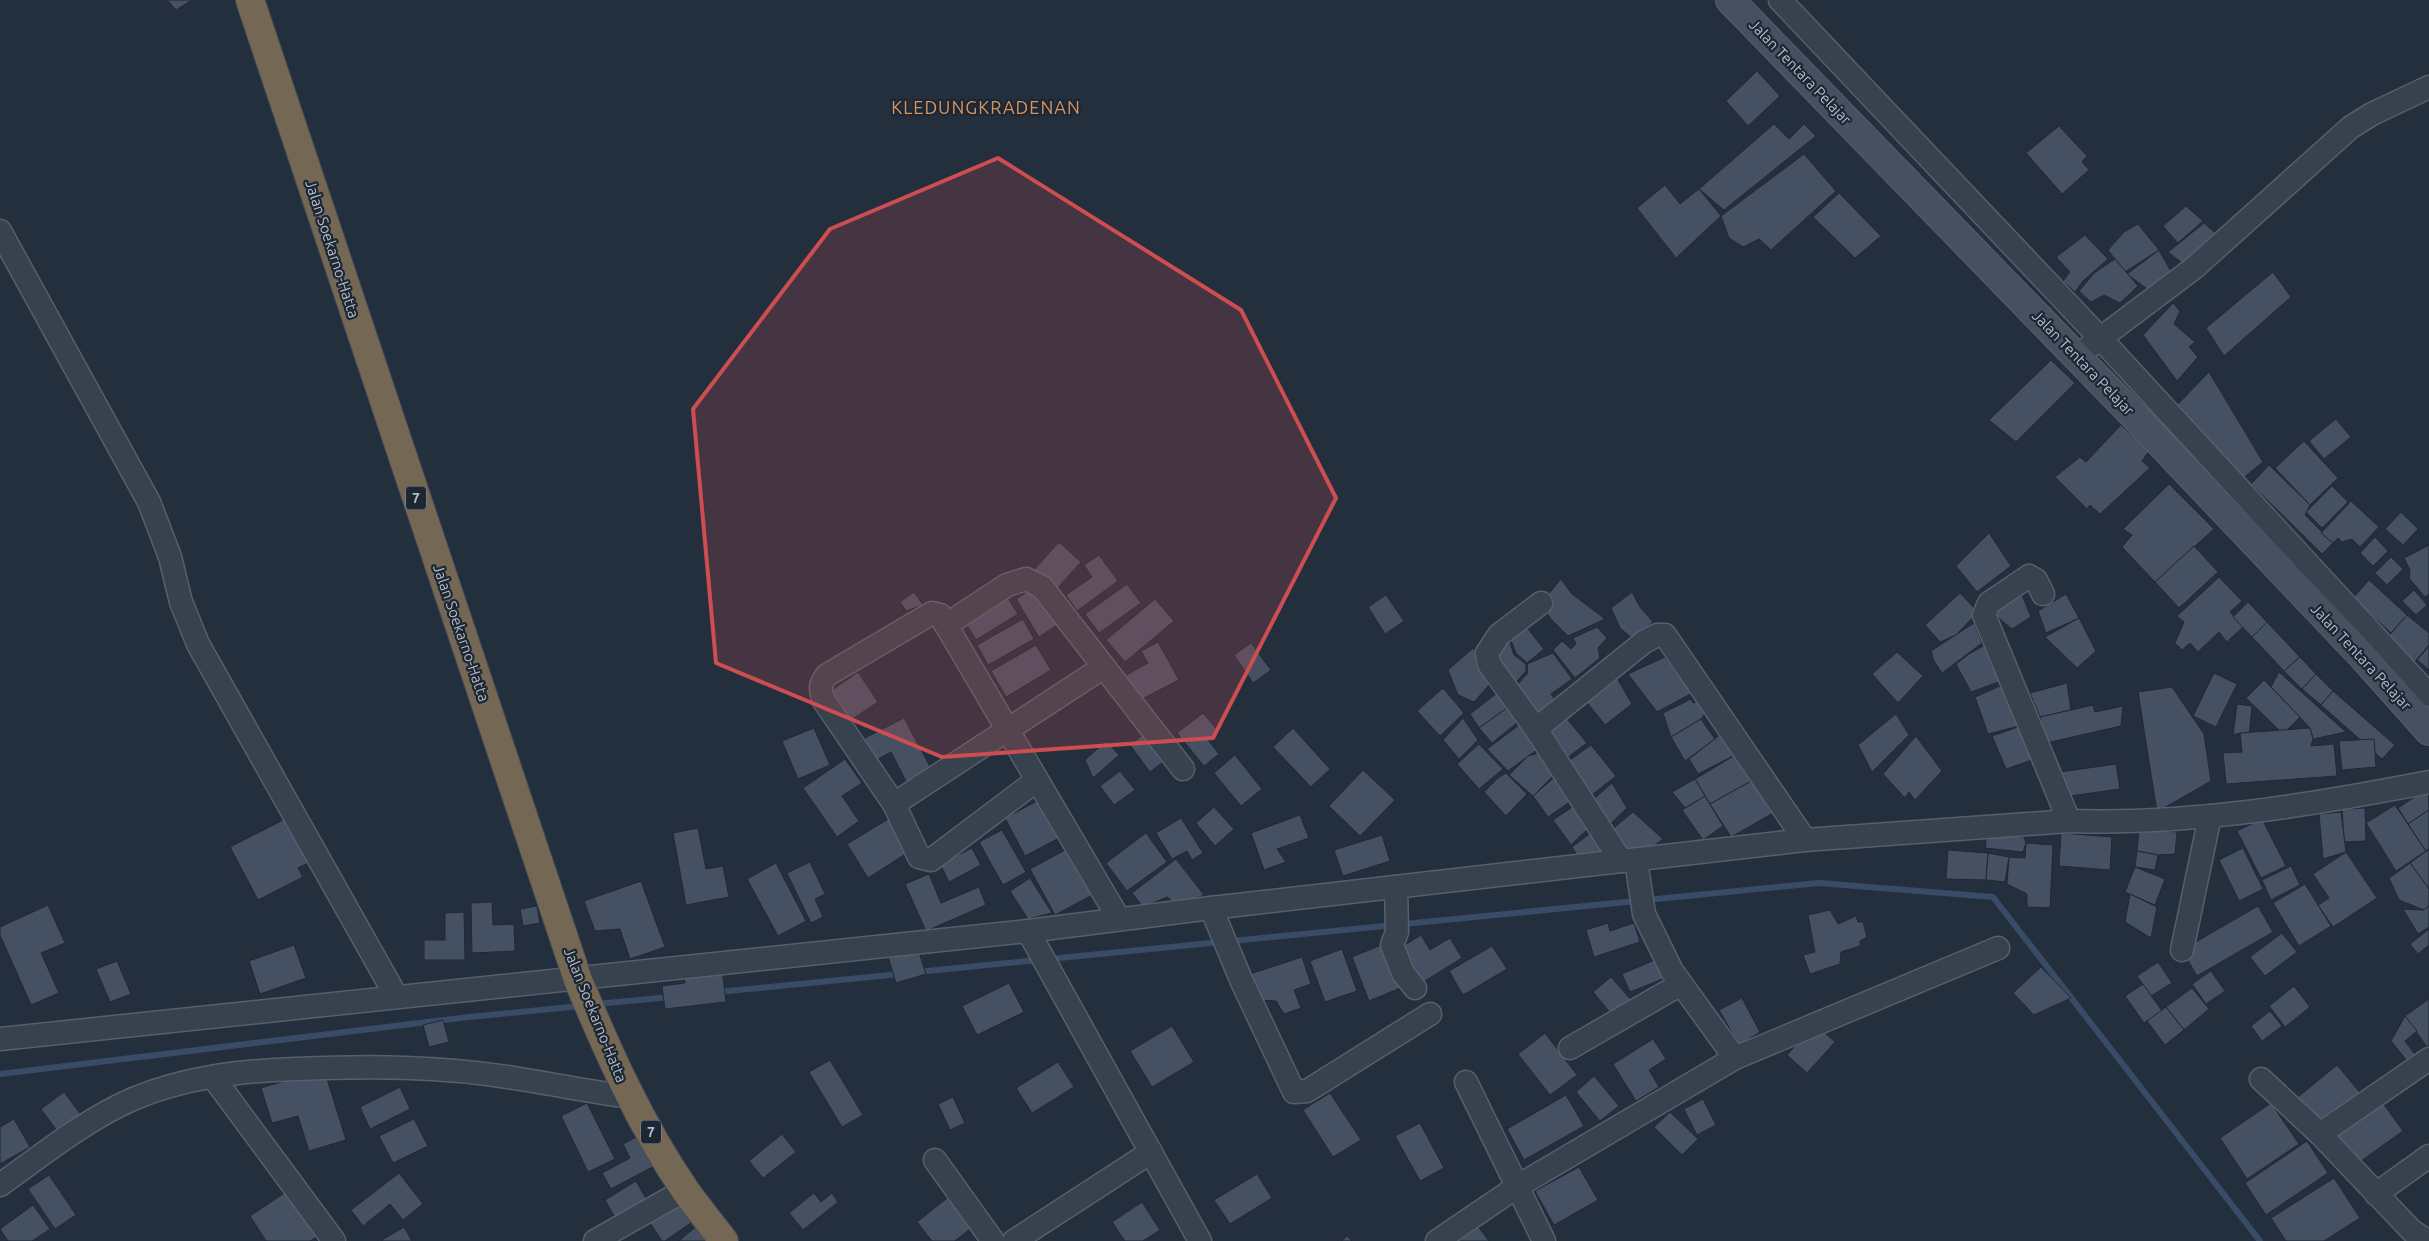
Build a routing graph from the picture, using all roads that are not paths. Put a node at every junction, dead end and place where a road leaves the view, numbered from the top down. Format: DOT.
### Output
graph roads {
  1 [pos="250,0"];
  2 [pos="1730,0"];
  3 [pos="1780,0"];
  4 [pos="2429,87"];
  5 [pos="0,231"];
  6 [pos="2100,338"];
  7 [pos="2076,356"];
  8 [pos="2043,594"];
  9 [pos="1540,603"];
  10 [pos="946,625"];
  11 [pos="1102,668"];
  12 [pos="2429,695"];
  13 [pos="1536,729"];
  14 [pos="1006,730"];
  15 [pos="2429,731"];
  16 [pos="1183,769"];
  17 [pos="1037,780"];
  18 [pos="2429,782"];
  19 [pos="894,804"];
  20 [pos="2210,816"];
  21 [pos="2070,821"];
  22 [pos="1805,840"];
  23 [pos="1628,861"];
  24 [pos="1396,896"];
  25 [pos="1210,908"];
  26 [pos="1119,919"];
  27 [pos="1028,931"];
  28 [pos="1998,948"];
  29 [pos="2182,950"];
  30 [pos="1681,984"];
  31 [pos="1415,988"];
  32 [pos="396,996"];
  33 [pos="585,996"];
  34 [pos="1430,1014"];
  35 [pos="0,1039"];
  36 [pos="1570,1048"];
  37 [pos="1735,1058"];
  38 [pos="2429,1059"];
  39 [pos="213,1077"];
  40 [pos="2261,1079"];
  41 [pos="1466,1082"];
  42 [pos="630,1097"];
  43 [pos="2320,1134"];
  44 [pos="1151,1152"];
  45 [pos="2429,1156"];
  46 [pos="935,1160"];
  47 [pos="0,1185"];
  48 [pos="1518,1186"];
  49 [pos="685,1190"];
  50 [pos="2376,1194"];
  51 [pos="334,1241"];
  52 [pos="594,1241"];
  53 [pos="724,1241"];
  54 [pos="993,1241"];
  55 [pos="1014,1241"];
  56 [pos="1200,1241"];
  57 [pos="1437,1241"];
  58 [pos="1544,1241"];
  59 [pos="2427,1241"];
  1 -- 33 [label="highway, Jalan Soekarno-Hatta / 7"];
  2 -- 7 [label="main road, Jalan Tentara Pelajar"];
  3 -- 6 [label="street"];
  4 -- 6 [label="street"];
  5 -- 32 [label="street"];
  6 -- 7 [label="street"];
  6 -- 12 [label="street"];
  7 -- 15 [label="main road, Jalan Tentara Pelajar"];
  8 -- 21 [label="street"];
  9 -- 13 [label="street"];
  10 -- 11 [label="street"];
  10 -- 14 [label="street"];
  10 -- 19 [label="street"];
  11 -- 14 [label="street"];
  11 -- 16 [label="street"];
  13 -- 22 [label="street"];
  13 -- 23 [label="street"];
  14 -- 17 [label="street"];
  14 -- 19 [label="street"];
  17 -- 19 [label="street"];
  17 -- 26 [label="street"];
  18 -- 20 [label="street"];
  20 -- 21 [label="street"];
  20 -- 29 [label="street"];
  21 -- 22 [label="street"];
  22 -- 23 [label="street"];
  23 -- 24 [label="street"];
  23 -- 30 [label="street"];
  24 -- 25 [label="street"];
  24 -- 31 [label="street"];
  25 -- 26 [label="street"];
  25 -- 34 [label="street"];
  26 -- 27 [label="street"];
  27 -- 33 [label="street"];
  27 -- 44 [label="street"];
  28 -- 37 [label="street"];
  30 -- 36 [label="street"];
  30 -- 37 [label="street"];
  32 -- 33 [label="street"];
  32 -- 35 [label="street"];
  33 -- 42 [label="highway, Jalan Soekarno-Hatta / 7"];
  37 -- 48 [label="street"];
  38 -- 43 [label="street"];
  39 -- 42 [label="street"];
  39 -- 47 [label="street"];
  39 -- 51 [label="street"];
  40 -- 43 [label="street"];
  41 -- 48 [label="street"];
  42 -- 49 [label="highway, Jalan Soekarno-Hatta / 7"];
  43 -- 50 [label="street"];
  44 -- 55 [label="street"];
  44 -- 56 [label="street"];
  45 -- 50 [label="street"];
  46 -- 54 [label="street"];
  48 -- 57 [label="street"];
  48 -- 58 [label="street"];
  49 -- 52 [label="street"];
  49 -- 53 [label="highway, Jalan Soekarno-Hatta / 7"];
  50 -- 59 [label="street"];
}
